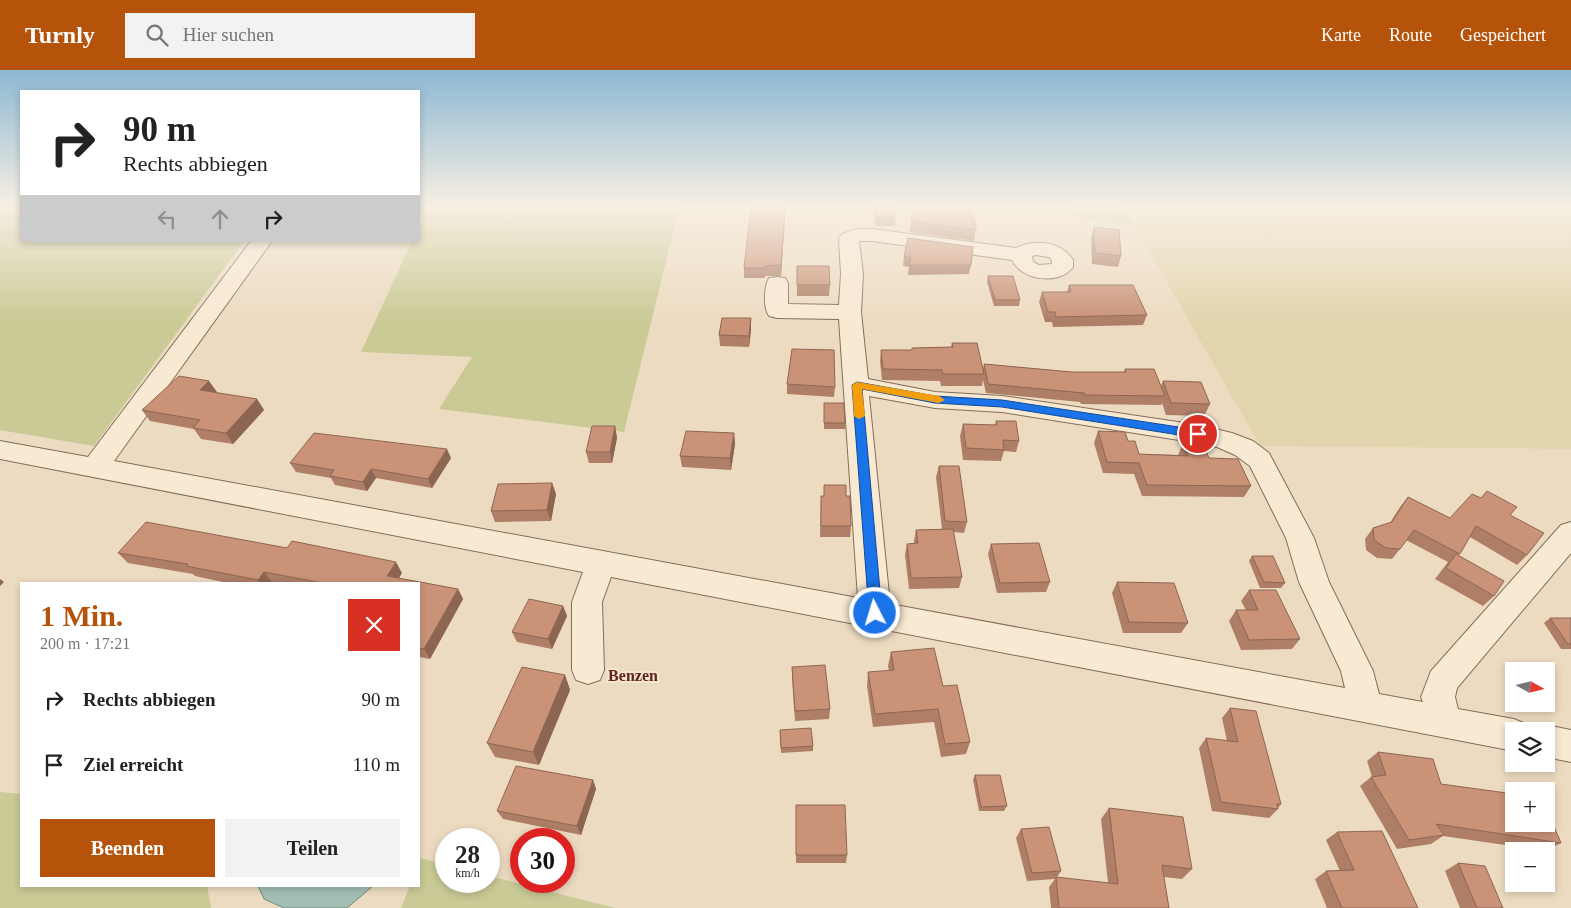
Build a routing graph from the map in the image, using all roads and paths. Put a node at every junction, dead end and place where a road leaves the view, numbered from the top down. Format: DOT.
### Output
graph roads {
  1 [pos="260,244"];
  2 [pos="848,244"];
  3 [pos="940,244"];
  4 [pos="1021,255"];
  5 [pos="777,283"];
  6 [pos="850,312"];
  7 [pos="857,385"];
  8 [pos="0,450"];
  9 [pos="96,466"];
  10 [pos="1571,533"];
  11 [pos="601,564"];
  12 [pos="875,613"];
  13 [pos="588,670"];
  14 [pos="1366,707"];
  15 [pos="1445,721"];
  16 [pos="1505,733"];
  17 [pos="1555,743"];
  18 [pos="1571,746"];
  1 -- 9 [label="street"];
  2 -- 6 [label="street"];
  3 -- 4 [label="street"];
  5 -- 6 [label="street"];
  6 -- 7 [label="street"];
  7 -- 12 [label="street"];
  7 -- 14 [label="street"];
  8 -- 9 [label="street"];
  9 -- 11 [label="street"];
  10 -- 15 [label="street"];
  11 -- 12 [label="street"];
  11 -- 13 [label="street"];
  12 -- 14 [label="street"];
  14 -- 15 [label="street"];
  15 -- 16 [label="street"];
  17 -- 18 [label="street"];
}
